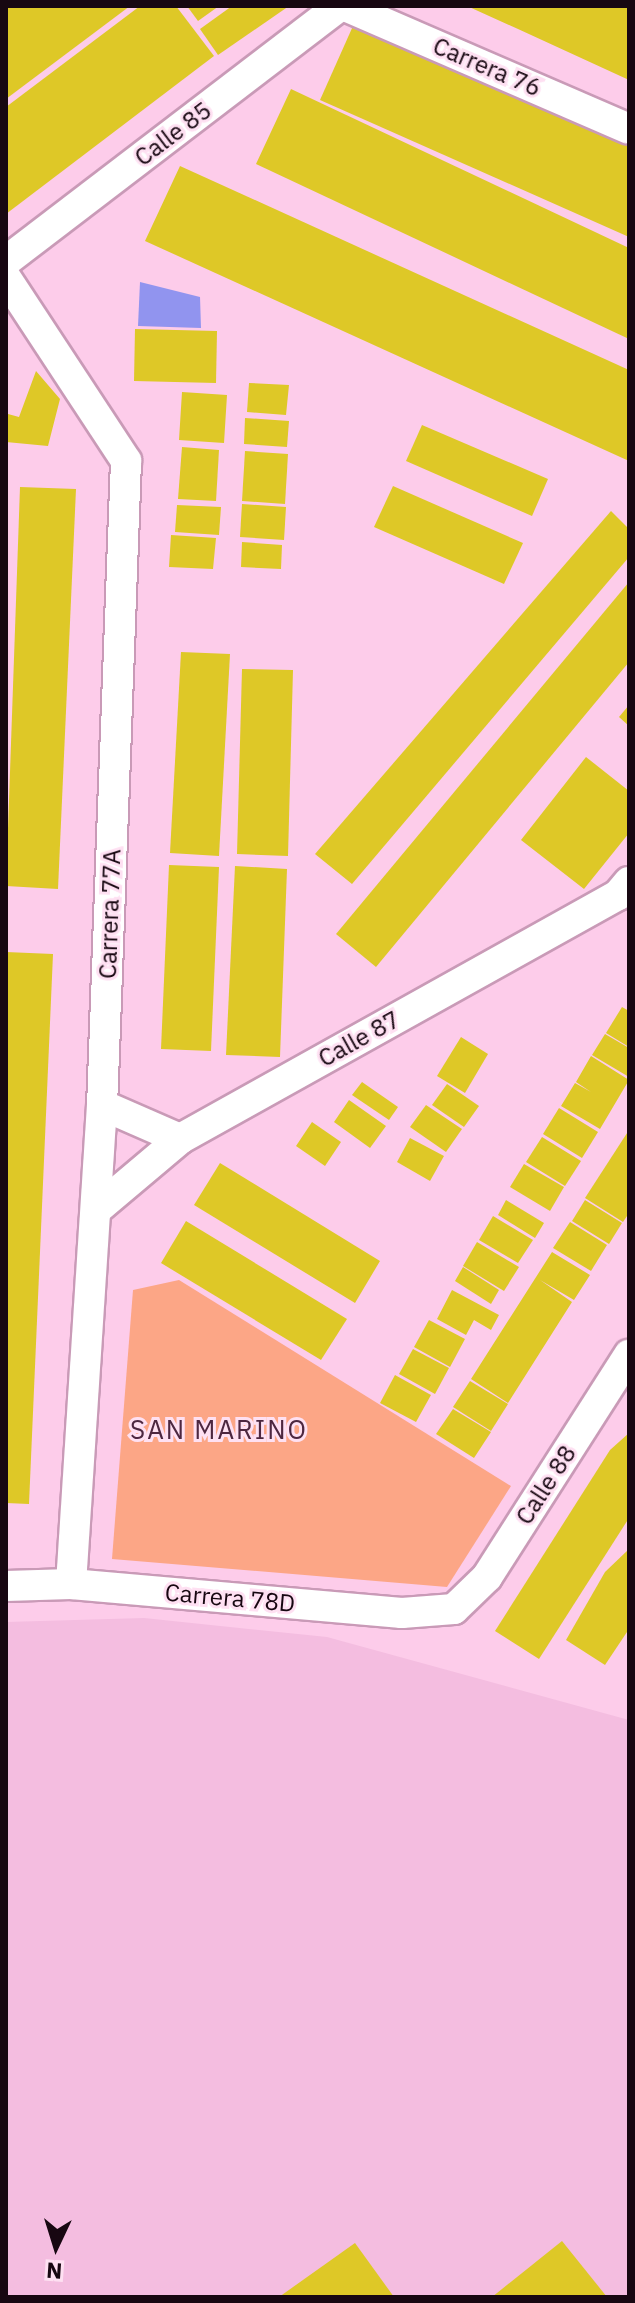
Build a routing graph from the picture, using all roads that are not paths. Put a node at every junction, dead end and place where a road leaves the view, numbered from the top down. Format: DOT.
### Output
graph roads {
  1 [pos="342,6"];
  2 [pos="629,129"];
  3 [pos="6,261"];
  4 [pos="6,278"];
  5 [pos="629,882"];
  6 [pos="102,1105"];
  7 [pos="180,1139"];
  8 [pos="97,1209"];
  9 [pos="629,1355"];
  10 [pos="71,1584"];
  11 [pos="6,1586"];
  12 [pos="454,1609"];
  1 -- 2 [label="street, Carrera 76"];
  1 -- 3 [label="street, Calle 85"];
  4 -- 6 [label="street, Carrera 77A"];
  5 -- 7 [label="street, Calle 87"];
  6 -- 7 [label="street"];
  6 -- 8 [label="street, Carrera 77A"];
  7 -- 8 [label="street, Calle 87"];
  8 -- 10 [label="street, Carrera 77A"];
  9 -- 12 [label="street, Calle 88"];
  10 -- 11 [label="street, Carrera 78D"];
  10 -- 12 [label="street, Carrera 78D"];
}
